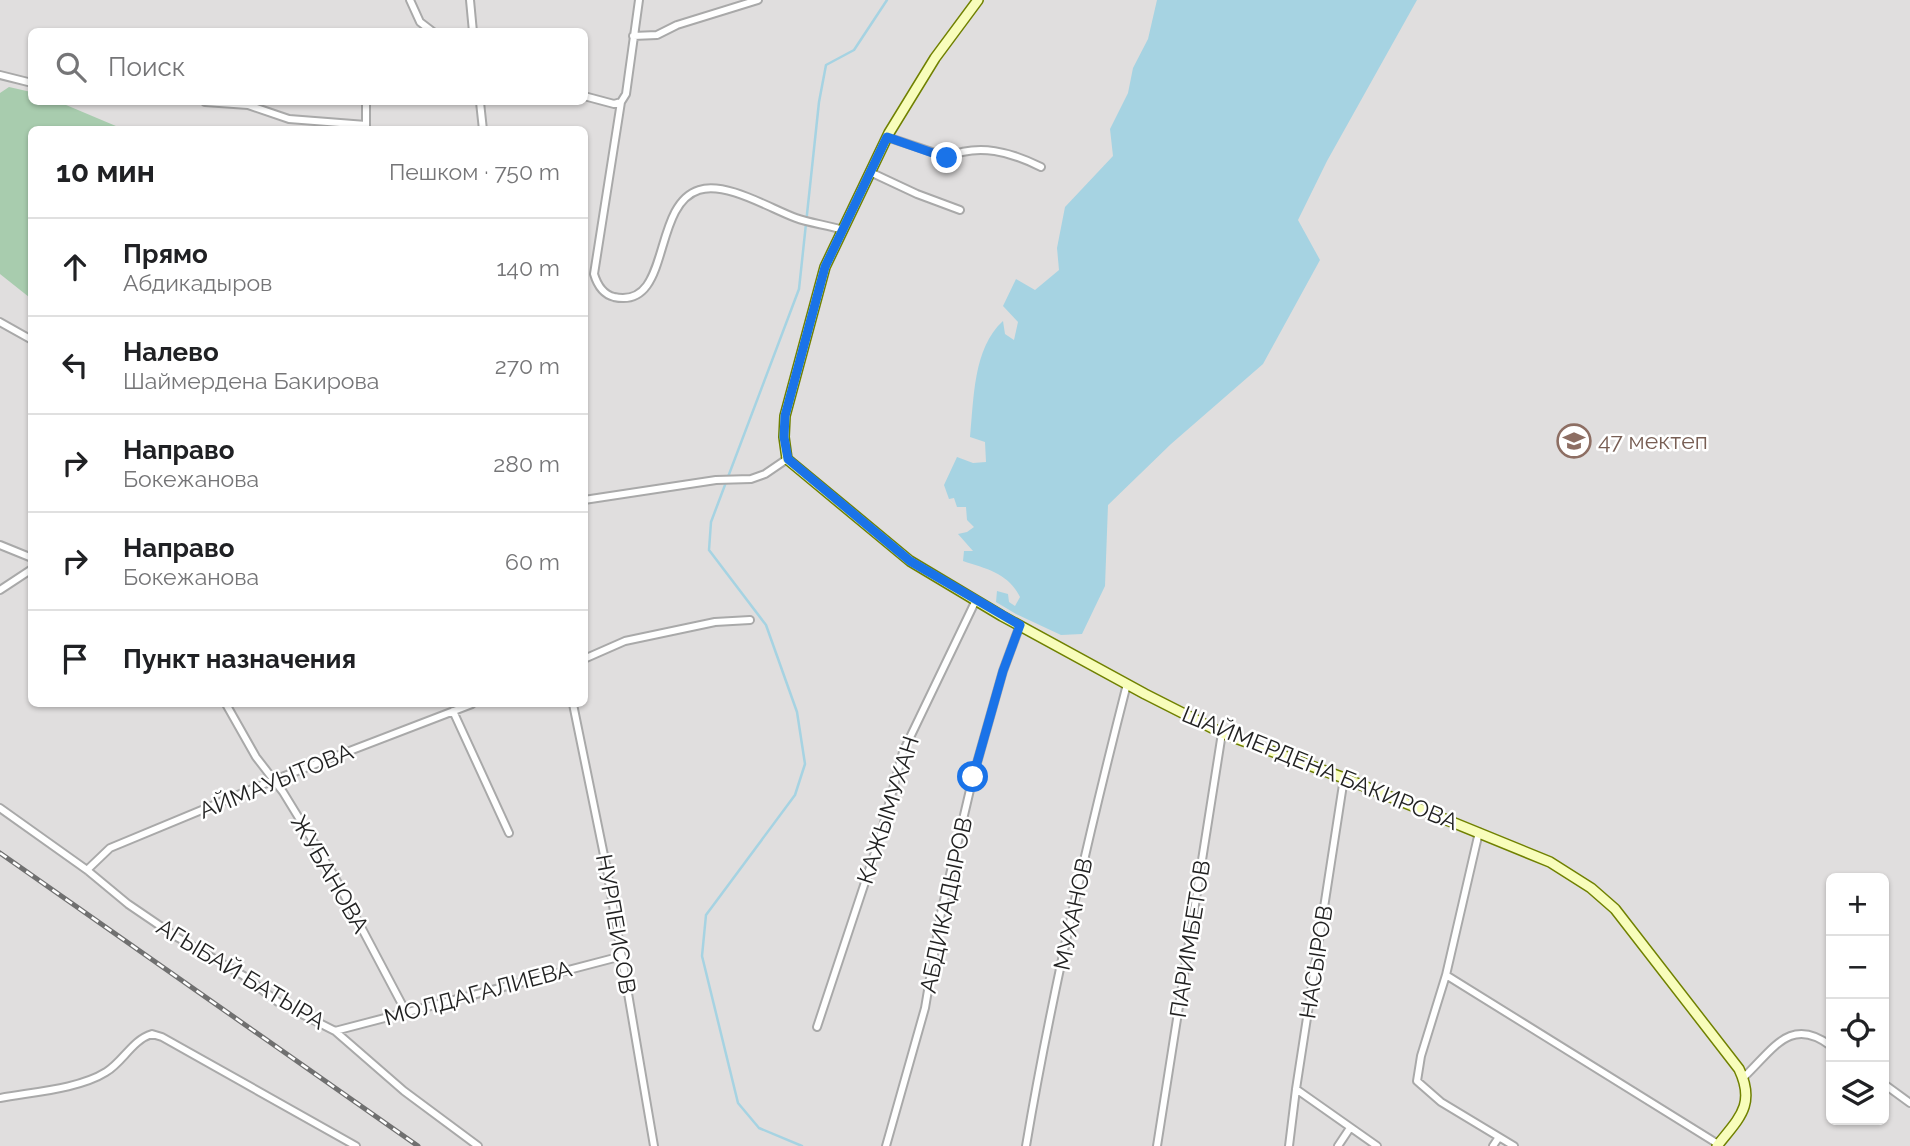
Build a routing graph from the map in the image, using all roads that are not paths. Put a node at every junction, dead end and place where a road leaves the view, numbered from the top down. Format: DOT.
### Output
graph roads {
  1 [pos="410,0"];
  2 [pos="470,0"];
  3 [pos="639,0"];
  4 [pos="758,0"];
  5 [pos="978,0"];
  6 [pos="428,28"];
  7 [pos="472,28"];
  8 [pos="633,36"];
  9 [pos="0,75"];
  10 [pos="28,82"];
  11 [pos="588,97"];
  12 [pos="621,102"];
  13 [pos="248,105"];
  14 [pos="366,105"];
  15 [pos="480,105"];
  16 [pos="356,126"];
  17 [pos="366,126"];
  18 [pos="483,126"];
  19 [pos="887,137"];
  20 [pos="1041,167"];
  21 [pos="870,172"];
  22 [pos="960,210"];
  23 [pos="843,230"];
  24 [pos="0,322"];
  25 [pos="28,338"];
  26 [pos="788,459"];
  27 [pos="588,499"];
  28 [pos="0,545"];
  29 [pos="28,556"];
  30 [pos="28,572"];
  31 [pos="0,590"];
  32 [pos="976,600"];
  33 [pos="750,620"];
  34 [pos="1020,625"];
  35 [pos="588,657"];
  36 [pos="1127,684"];
  37 [pos="228,707"];
  38 [pos="464,707"];
  39 [pos="574,707"];
  40 [pos="453,711"];
  41 [pos="1223,733"];
  42 [pos="1344,778"];
  43 [pos="274,780"];
  44 [pos="0,808"];
  45 [pos="1479,832"];
  46 [pos="509,833"];
  47 [pos="88,870"];
  48 [pos="622,956"];
  49 [pos="1446,975"];
  50 [pos="406,1012"];
  51 [pos="817,1027"];
  52 [pos="335,1031"];
  53 [pos="1826,1042"];
  54 [pos="1743,1077"];
  55 [pos="1889,1088"];
  56 [pos="1296,1089"];
  57 [pos="0,1098"];
  58 [pos="1910,1103"];
  59 [pos="1350,1128"];
  60 [pos="1499,1137"];
  61 [pos="1718,1145"];
  62 [pos="356,1146"];
  63 [pos="478,1146"];
  64 [pos="654,1146"];
  65 [pos="886,1146"];
  66 [pos="1026,1146"];
  67 [pos="1157,1146"];
  68 [pos="1289,1146"];
  69 [pos="1338,1146"];
  70 [pos="1377,1146"];
  71 [pos="1493,1146"];
  72 [pos="1514,1146"];
  1 -- 6 [label="street"];
  2 -- 7 [label="street"];
  3 -- 8 [label="street"];
  4 -- 8 [label="street"];
  5 -- 19 [label="street"];
  8 -- 12 [label="street"];
  9 -- 10 [label="street"];
  11 -- 12 [label="street"];
  12 -- 23 [label="street"];
  13 -- 16 [label="street"];
  14 -- 17 [label="street"];
  15 -- 18 [label="street"];
  19 -- 20 [label="street"];
  19 -- 21 [label="street"];
  21 -- 22 [label="street"];
  21 -- 23 [label="street"];
  23 -- 26 [label="street"];
  24 -- 25 [label="street"];
  26 -- 27 [label="street"];
  26 -- 32 [label="street, ШАЙМЕРДЕНА БАКИРОВА"];
  28 -- 29 [label="street"];
  30 -- 31 [label="street"];
  32 -- 34 [label="street, ШАЙМЕРДЕНА БАКИРОВА"];
  32 -- 51 [label="street, КАЖЫМУХАН"];
  33 -- 35 [label="street"];
  34 -- 36 [label="street, ШАЙМЕРДЕНА БАКИРОВА"];
  34 -- 65 [label="street, АБДИКАДЫРОВ"];
  36 -- 41 [label="street, ШАЙМЕРДЕНА БАКИРОВА"];
  36 -- 66 [label="street, МУХАНОВ"];
  37 -- 43 [label="street, ЖУБАНОВА"];
  38 -- 40 [label="street, АЙМАУЫТОВА"];
  39 -- 48 [label="street, НУРПЕИСОВ"];
  40 -- 43 [label="street, АЙМАУЫТОВА"];
  40 -- 46 [label="street"];
  41 -- 42 [label="street, ШАЙМЕРДЕНА БАКИРОВА"];
  41 -- 67 [label="street, ПАРИМБЕТОВ"];
  42 -- 45 [label="street, ШАЙМЕРДЕНА БАКИРОВА"];
  42 -- 56 [label="street, НАСЫРОВ"];
  43 -- 47 [label="street, АЙМАУЫТОВА"];
  43 -- 50 [label="street, ЖУБАНОВА"];
  44 -- 47 [label="street, АГЫБАЙ БАТЫРА"];
  45 -- 49 [label="street"];
  45 -- 54 [label="street, ШАЙМЕРДЕНА БАКИРОВА"];
  47 -- 52 [label="street, АГЫБАЙ БАТЫРА"];
  48 -- 50 [label="street, МОЛДАГАЛИЕВА"];
  48 -- 64 [label="street, НУРПЕИСОВ"];
  49 -- 60 [label="street"];
  49 -- 61 [label="street"];
  50 -- 52 [label="street, МОЛДАГАЛИЕВА"];
  52 -- 63 [label="street, АГЫБАЙ БАТЫРА"];
  53 -- 54 [label="street"];
  54 -- 61 [label="street"];
  55 -- 58 [label="street"];
  56 -- 59 [label="street"];
  56 -- 68 [label="street, НАСЫРОВ"];
  57 -- 62 [label="street"];
  59 -- 69 [label="street"];
  59 -- 70 [label="street"];
  60 -- 71 [label="street"];
  60 -- 72 [label="street"];
}
